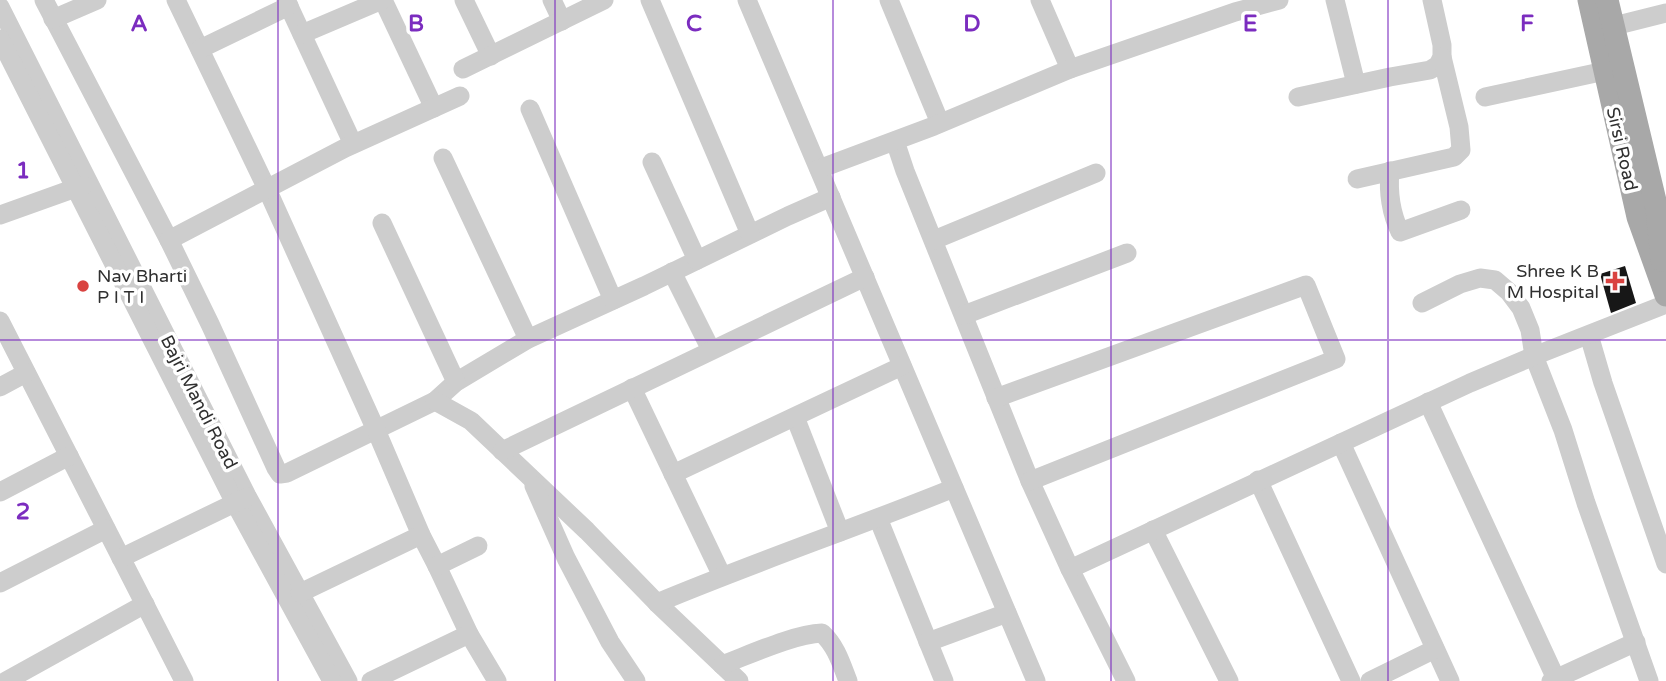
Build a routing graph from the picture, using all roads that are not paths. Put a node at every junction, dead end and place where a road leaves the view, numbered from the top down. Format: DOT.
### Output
graph roads {
  1 [pos="44,0"];
  2 [pos="97,0"];
  3 [pos="176,0"];
  4 [pos="382,0"];
  5 [pos="464,0"];
  6 [pos="552,0"];
  7 [pos="604,0"];
  8 [pos="649,0"];
  9 [pos="747,0"];
  10 [pos="889,0"];
  11 [pos="1040,0"];
  12 [pos="1279,0"];
  13 [pos="1335,0"];
  14 [pos="1432,0"];
  15 [pos="1589,0"];
  16 [pos="1607,0"];
  17 [pos="288,3"];
  18 [pos="0,7"];
  19 [pos="1666,13"];
  20 [pos="53,19"];
  21 [pos="562,21"];
  22 [pos="1614,26"];
  23 [pos="302,34"];
  24 [pos="0,39"];
  25 [pos="200,50"];
  26 [pos="491,56"];
  27 [pos="1442,57"];
  28 [pos="5,63"];
  29 [pos="463,69"];
  30 [pos="1070,69"];
  31 [pos="1605,71"];
  32 [pos="1356,84"];
  33 [pos="460,96"];
  34 [pos="1298,97"];
  35 [pos="1485,97"];
  36 [pos="434,108"];
  37 [pos="530,109"];
  38 [pos="940,123"];
  39 [pos="895,141"];
  40 [pos="353,144"];
  41 [pos="443,158"];
  42 [pos="652,162"];
  43 [pos="819,169"];
  44 [pos="1390,171"];
  45 [pos="1096,173"];
  46 [pos="1357,179"];
  47 [pos="81,186"];
  48 [pos="267,190"];
  49 [pos="831,197"];
  50 [pos="1661,206"];
  51 [pos="1461,210"];
  52 [pos="0,215"];
  53 [pos="382,223"];
  54 [pos="750,234"];
  55 [pos="169,240"];
  56 [pos="934,240"];
  57 [pos="1127,253"];
  58 [pos="697,260"];
  59 [pos="672,272"];
  60 [pos="865,277"];
  61 [pos="1666,295"];
  62 [pos="613,300"];
  63 [pos="1422,303"];
  64 [pos="1666,304"];
  65 [pos="964,315"];
  66 [pos="0,321"];
  67 [pos="1589,335"];
  68 [pos="527,339"];
  69 [pos="711,350"];
  70 [pos="1534,356"];
  71 [pos="902,366"];
  72 [pos="26,373"];
  73 [pos="456,382"];
  74 [pos="0,387"];
  75 [pos="632,388"];
  76 [pos="996,398"];
  77 [pos="435,401"];
  78 [pos="1428,402"];
  79 [pos="795,416"];
  80 [pos="376,430"];
  81 [pos="1341,443"];
  82 [pos="502,451"];
  83 [pos="69,456"];
  84 [pos="673,474"];
  85 [pos="529,476"];
  86 [pos="1258,480"];
  87 [pos="1030,481"];
  88 [pos="954,488"];
  89 [pos="0,492"];
  90 [pos="241,500"];
  91 [pos="878,518"];
  92 [pos="1660,526"];
  93 [pos="106,529"];
  94 [pos="1153,530"];
  95 [pos="840,532"];
  96 [pos="421,535"];
  97 [pos="478,546"];
  98 [pos="121,558"];
  99 [pos="1666,564"];
  100 [pos="438,566"];
  101 [pos="1070,569"];
  102 [pos="722,576"];
  103 [pos="0,583"];
  104 [pos="300,593"];
  105 [pos="145,604"];
  106 [pos="657,604"];
  107 [pos="1007,613"];
  108 [pos="469,634"];
  109 [pos="928,642"];
  110 [pos="1636,642"];
  111 [pos="1435,649"];
  112 [pos="731,676"];
  113 [pos="1555,680"];
  114 [pos="5,681"];
  115 [pos="184,681"];
  116 [pos="332,681"];
  117 [pos="348,681"];
  118 [pos="371,681"];
  119 [pos="497,681"];
  120 [pos="636,681"];
  121 [pos="848,681"];
  122 [pos="944,681"];
  123 [pos="1036,681"];
  124 [pos="1126,681"];
  125 [pos="1228,681"];
  126 [pos="1351,681"];
  127 [pos="1370,681"];
  128 [pos="1450,681"];
  129 [pos="1649,681"];
  1 -- 20 [label="street"];
  2 -- 20 [label="street"];
  3 -- 25 [label="street"];
  4 -- 23 [label="street"];
  4 -- 36 [label="street"];
  5 -- 26 [label="street"];
  6 -- 21 [label="street"];
  7 -- 21 [label="street"];
  8 -- 54 [label="street"];
  9 -- 43 [label="street"];
  10 -- 38 [label="street"];
  11 -- 30 [label="street"];
  12 -- 30 [label="street"];
  13 -- 32 [label="street"];
  14 -- 27 [label="street"];
  15 -- 31 [label="main road, Sirsi Road"];
  16 -- 22 [label="main road, Sirsi Road"];
  17 -- 23 [label="street"];
  17 -- 25 [label="street"];
  18 -- 47 [label="street, Bajri Mandi Road"];
  19 -- 22 [label="street"];
  20 -- 55 [label="street"];
  21 -- 26 [label="street"];
  22 -- 50 [label="main road, Sirsi Road"];
  23 -- 40 [label="street"];
  24 -- 28 [label="street"];
  25 -- 48 [label="street"];
  26 -- 29 [label="street"];
  27 -- 32 [label="street"];
  27 -- 44 [label="street"];
  28 -- 47 [label="street"];
  30 -- 38 [label="street"];
  31 -- 35 [label="street"];
  31 -- 61 [label="main road, Sirsi Road"];
  32 -- 34 [label="street"];
  33 -- 36 [label="street"];
  36 -- 40 [label="street"];
  37 -- 62 [label="street"];
  38 -- 39 [label="street"];
  39 -- 43 [label="street"];
  39 -- 56 [label="street"];
  40 -- 48 [label="street"];
  41 -- 68 [label="street"];
  42 -- 58 [label="street"];
  43 -- 49 [label="street"];
  44 -- 46 [label="street"];
  44 -- 51 [label="street"];
  45 -- 56 [label="street"];
  47 -- 52 [label="street"];
  47 -- 90 [label="street, Bajri Mandi Road"];
  48 -- 55 [label="street"];
  48 -- 80 [label="street"];
  49 -- 54 [label="street"];
  49 -- 60 [label="street"];
  50 -- 61 [label="main road, Sirsi Road"];
  53 -- 73 [label="street"];
  54 -- 58 [label="street"];
  55 -- 80 [label="street"];
  56 -- 65 [label="street"];
  57 -- 65 [label="street"];
  58 -- 59 [label="street"];
  59 -- 62 [label="street"];
  59 -- 69 [label="street"];
  60 -- 69 [label="street"];
  60 -- 71 [label="street"];
  62 -- 68 [label="street"];
  63 -- 70 [label="street"];
  64 -- 67 [label="street"];
  65 -- 76 [label="street"];
  66 -- 72 [label="street"];
  67 -- 70 [label="street"];
  67 -- 92 [label="street"];
  68 -- 73 [label="street"];
  69 -- 75 [label="street"];
  70 -- 78 [label="street"];
  70 -- 110 [label="street"];
  71 -- 79 [label="street"];
  71 -- 88 [label="street"];
  72 -- 74 [label="street"];
  72 -- 83 [label="street"];
  73 -- 77 [label="street"];
  75 -- 82 [label="street"];
  75 -- 84 [label="street"];
  76 -- 87 [label="street"];
  76 -- 87 [label="street"];
  77 -- 80 [label="street"];
  77 -- 82 [label="street"];
  78 -- 81 [label="street"];
  78 -- 113 [label="street"];
  79 -- 84 [label="street"];
  79 -- 95 [label="street"];
  80 -- 96 [label="street"];
  81 -- 86 [label="street"];
  81 -- 111 [label="street"];
  82 -- 85 [label="street"];
  83 -- 89 [label="street"];
  83 -- 93 [label="street"];
  84 -- 102 [label="street"];
  85 -- 106 [label="street"];
  85 -- 120 [label="street"];
  86 -- 94 [label="street"];
  86 -- 126 [label="street"];
  87 -- 101 [label="street"];
  88 -- 91 [label="street"];
  88 -- 107 [label="street"];
  90 -- 98 [label="street"];
  90 -- 104 [label="street, Bajri Mandi Road"];
  90 -- 116 [label="street"];
  91 -- 95 [label="street"];
  91 -- 109 [label="street"];
  92 -- 99 [label="street"];
  93 -- 98 [label="street"];
  93 -- 103 [label="street"];
  94 -- 101 [label="street"];
  94 -- 125 [label="street"];
  95 -- 102 [label="street"];
  96 -- 100 [label="street"];
  96 -- 104 [label="street"];
  97 -- 100 [label="street"];
  98 -- 105 [label="street"];
  100 -- 108 [label="street"];
  101 -- 124 [label="street"];
  102 -- 106 [label="street"];
  104 -- 117 [label="street, Bajri Mandi Road"];
  105 -- 114 [label="street"];
  105 -- 115 [label="street"];
  106 -- 112 [label="street"];
  107 -- 109 [label="street"];
  107 -- 123 [label="street"];
  108 -- 118 [label="street"];
  108 -- 119 [label="street"];
  109 -- 122 [label="street"];
  110 -- 113 [label="street"];
  110 -- 129 [label="street"];
  111 -- 127 [label="street"];
  111 -- 128 [label="street"];
  112 -- 121 [label="street"];
}
